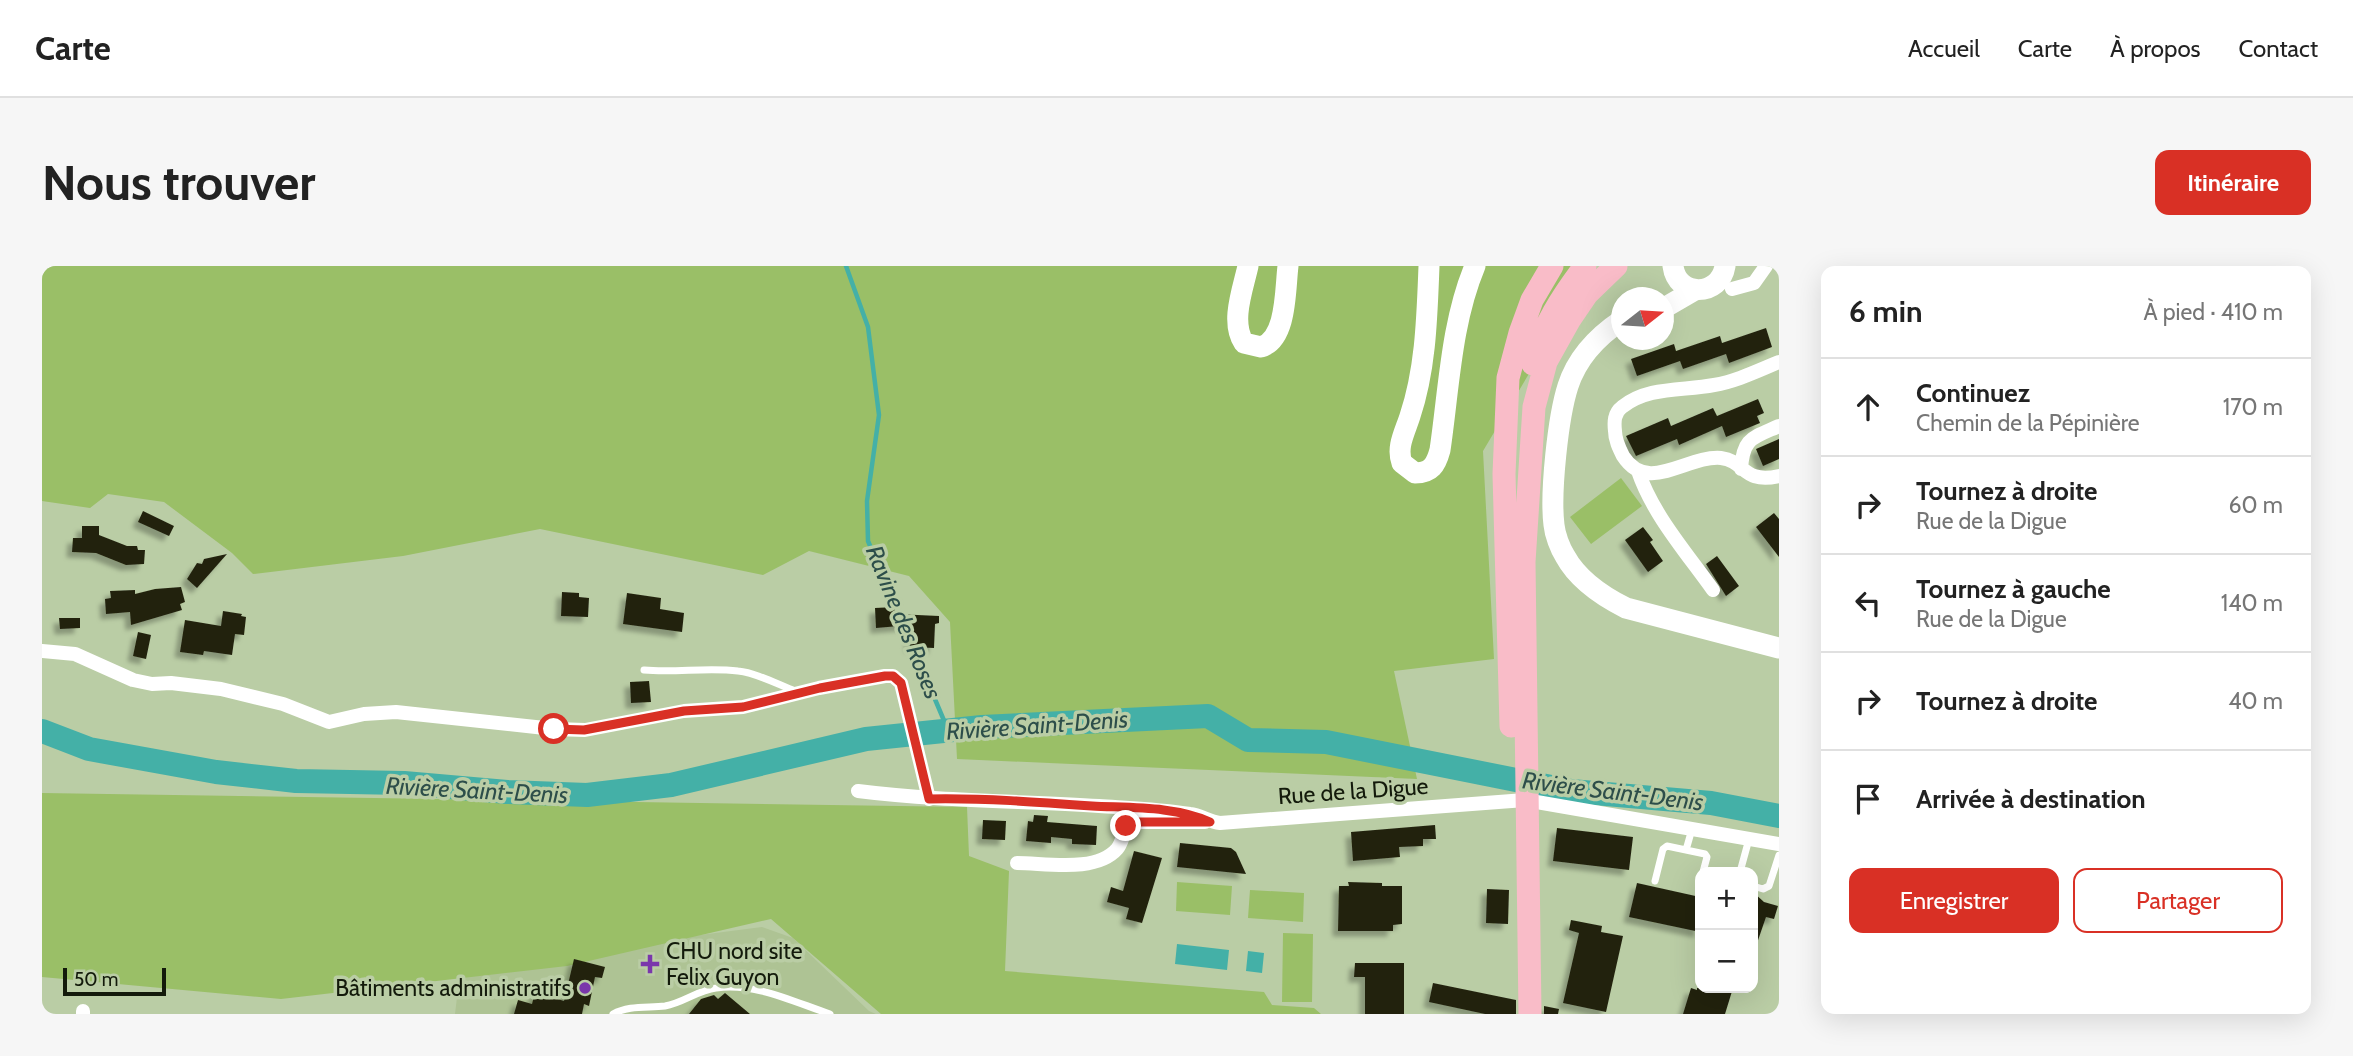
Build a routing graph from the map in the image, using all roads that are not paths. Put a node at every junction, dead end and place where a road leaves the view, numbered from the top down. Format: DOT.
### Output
graph roads {
  1 [pos="1248,266"];
  2 [pos="1288,266"];
  3 [pos="1429,266"];
  4 [pos="1475,266"];
  5 [pos="1552,266"];
  6 [pos="1570,266"];
  7 [pos="1585,266"];
  8 [pos="1616,266"];
  9 [pos="1725,266"];
  10 [pos="1766,266"];
  11 [pos="1674,271"];
  12 [pos="1731,289"];
  13 [pos="1695,290"];
  14 [pos="1674,302"];
  15 [pos="1611,327"];
  16 [pos="1779,362"];
  17 [pos="1779,426"];
  18 [pos="1741,469"];
  19 [pos="1637,471"];
  20 [pos="1778,481"];
  21 [pos="1516,562"];
  22 [pos="1713,590"];
  23 [pos="1779,648"];
  24 [pos="42,651"];
  25 [pos="644,670"];
  26 [pos="799,693"];
  27 [pos="858,791"];
  28 [pos="928,795"];
  29 [pos="1210,822"];
  30 [pos="1692,828"];
  31 [pos="1749,838"];
  32 [pos="1779,844"];
  33 [pos="1686,850"];
  34 [pos="1779,855"];
  35 [pos="1017,863"];
  36 [pos="1704,867"];
  37 [pos="1741,867"];
  38 [pos="1655,881"];
  39 [pos="1758,888"];
  40 [pos="808,1011"];
  41 [pos="613,1014"];
  42 [pos="830,1014"];
  43 [pos="1516,1014"];
  44 [pos="1530,1014"];
  1 -- 2 [label="main road"];
  3 -- 4 [label="main road"];
  5 -- 21 [label="main road"];
  6 -- 21 [label="main road"];
  7 -- 21 [label="main road"];
  8 -- 21 [label="main road"];
  9 -- 13 [label="main road"];
  10 -- 12 [label="street"];
  11 -- 13 [label="main road"];
  13 -- 14 [label="main road"];
  15 -- 23 [label="main road"];
  16 -- 19 [label="street"];
  17 -- 18 [label="street"];
  18 -- 19 [label="street"];
  18 -- 20 [label="street"];
  19 -- 22 [label="street"];
  21 -- 43 [label="main road"];
  21 -- 44 [label="main road"];
  24 -- 26 [label="street"];
  25 -- 26 [label="lane"];
  26 -- 28 [label="street"];
  27 -- 28 [label="street, Rue de la Digue"];
  28 -- 29 [label="street, Rue de la Digue"];
  29 -- 30 [label="street, Rue de la Digue"];
  29 -- 35 [label="street"];
  30 -- 31 [label="street, Rue de la Digue"];
  30 -- 33 [label="lane"];
  31 -- 32 [label="street, Rue de la Digue"];
  31 -- 37 [label="lane"];
  33 -- 36 [label="lane"];
  33 -- 38 [label="lane"];
  34 -- 39 [label="lane"];
  40 -- 41 [label="lane"];
  40 -- 42 [label="lane"];
}
